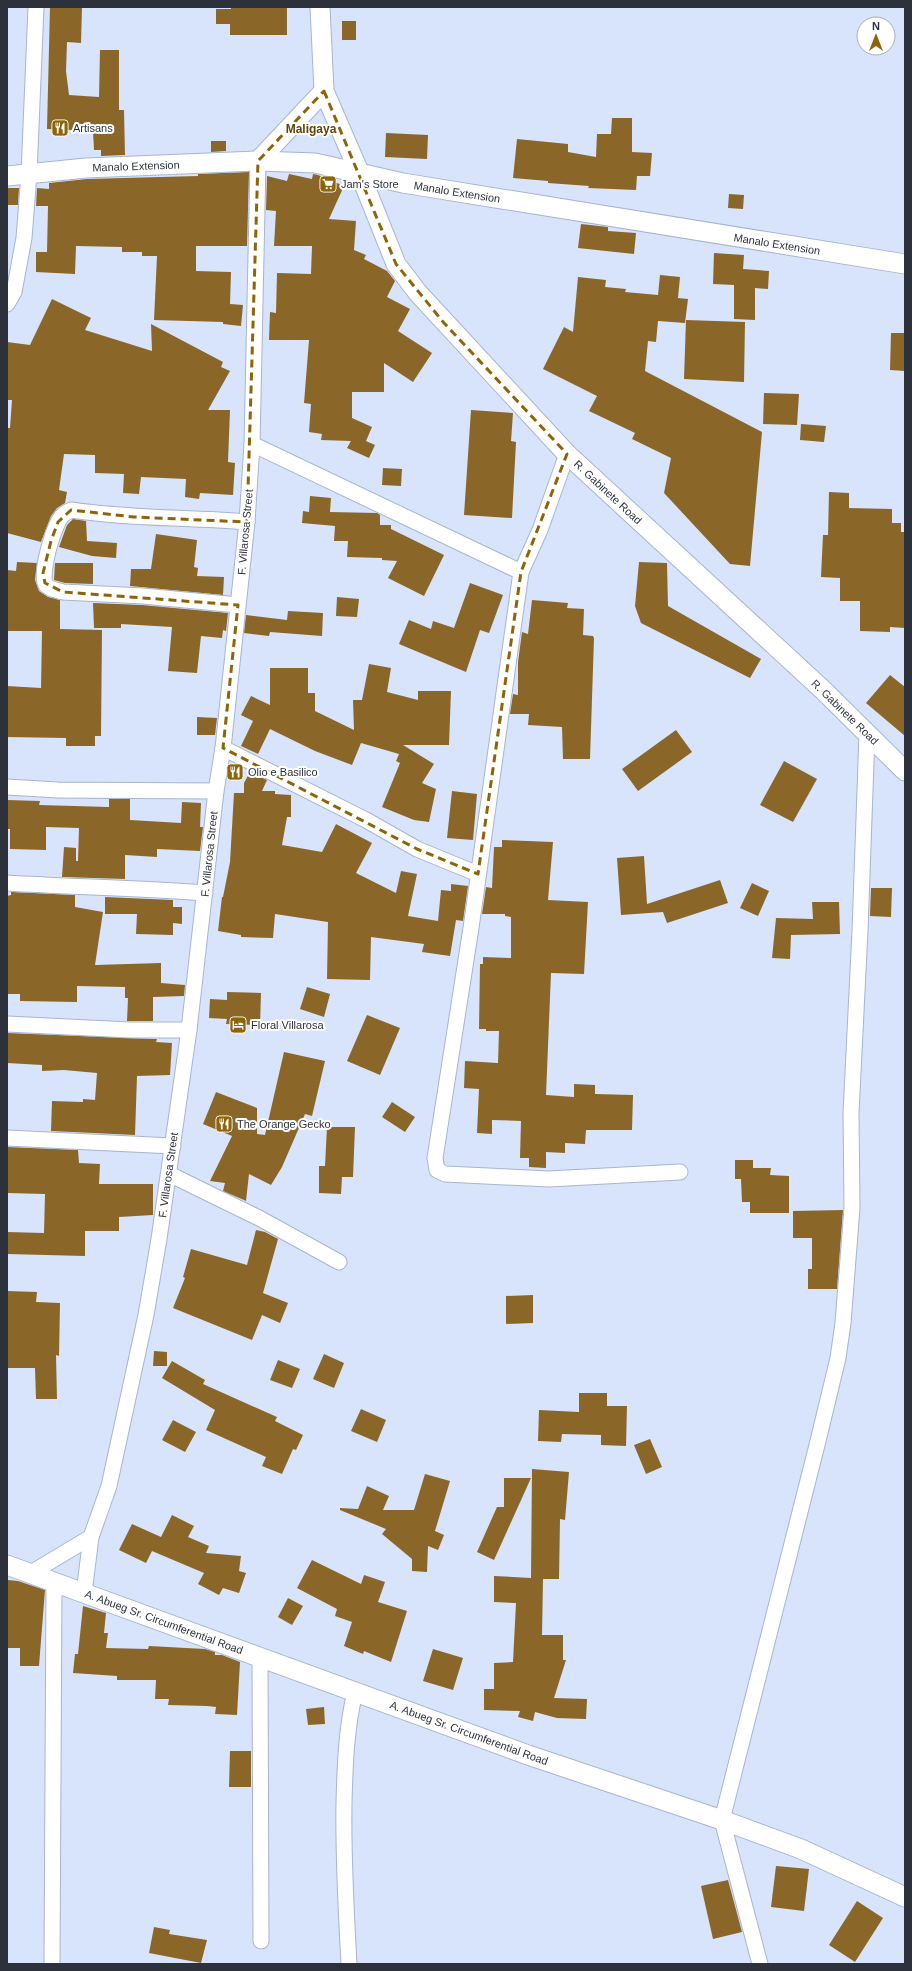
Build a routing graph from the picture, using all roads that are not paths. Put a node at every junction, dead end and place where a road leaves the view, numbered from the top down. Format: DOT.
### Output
graph roads {
  1 [pos="36,7"];
  2 [pos="320,7"];
  3 [pos="324,91"];
  4 [pos="258,161"];
  5 [pos="29,174"];
  6 [pos="360,174"];
  7 [pos="7,176"];
  8 [pos="905,264"];
  9 [pos="7,304"];
  10 [pos="252,444"];
  11 [pos="567,454"];
  12 [pos="247,522"];
  13 [pos="521,572"];
  14 [pos="238,605"];
  15 [pos="867,734"];
  16 [pos="223,748"];
  17 [pos="905,771"];
  18 [pos="7,788"];
  19 [pos="216,791"];
  20 [pos="478,874"];
  21 [pos="7,883"];
  22 [pos="205,893"];
  23 [pos="7,1024"];
  24 [pos="189,1030"];
  25 [pos="7,1138"];
  26 [pos="173,1146"];
  27 [pos="680,1172"];
  28 [pos="169,1174"];
  29 [pos="339,1262"];
  30 [pos="91,1537"];
  31 [pos="7,1565"];
  32 [pos="31,1573"];
  33 [pos="54,1583"];
  34 [pos="84,1593"];
  35 [pos="260,1657"];
  36 [pos="355,1692"];
  37 [pos="722,1820"];
  38 [pos="905,1897"];
  39 [pos="261,1941"];
  40 [pos="52,1964"];
  41 [pos="349,1964"];
  42 [pos="760,1964"];
  1 -- 5 [label="street"];
  2 -- 3 [label="street"];
  3 -- 4 [label="street"];
  3 -- 6 [label="street, R. Gabinete Road"];
  4 -- 5 [label="street, Manalo Extension"];
  4 -- 6 [label="street, Manalo Extension"];
  4 -- 10 [label="street, F. Villarosa Street"];
  5 -- 7 [label="street, Manalo Extension"];
  5 -- 9 [label="street"];
  6 -- 8 [label="street, Manalo Extension"];
  6 -- 11 [label="street, R. Gabinete Road"];
  10 -- 12 [label="street, F. Villarosa Street"];
  10 -- 13 [label="street"];
  11 -- 13 [label="street"];
  11 -- 15 [label="street, R. Gabinete Road"];
  12 -- 14 [label="street, F. Villarosa Street"];
  12 -- 14 [label="street"];
  13 -- 20 [label="street"];
  14 -- 16 [label="street, F. Villarosa Street"];
  15 -- 17 [label="street, R. Gabinete Road"];
  15 -- 37 [label="street"];
  16 -- 19 [label="street, F. Villarosa Street"];
  16 -- 20 [label="street"];
  18 -- 19 [label="street"];
  19 -- 22 [label="street, F. Villarosa Street"];
  20 -- 27 [label="street"];
  21 -- 22 [label="street"];
  22 -- 24 [label="street, F. Villarosa Street"];
  23 -- 24 [label="street"];
  24 -- 26 [label="street, F. Villarosa Street"];
  25 -- 26 [label="street"];
  26 -- 28 [label="street, F. Villarosa Street"];
  28 -- 29 [label="street"];
  28 -- 30 [label="street, F. Villarosa Street"];
  30 -- 32 [label="street"];
  30 -- 34 [label="street, F. Villarosa Street"];
  31 -- 32 [label="street, A. Abueg Sr. Circumferential Road"];
  32 -- 33 [label="street, A. Abueg Sr. Circumferential Road"];
  33 -- 34 [label="street, A. Abueg Sr. Circumferential Road"];
  33 -- 40 [label="street"];
  34 -- 35 [label="street, A. Abueg Sr. Circumferential Road"];
  35 -- 36 [label="street, A. Abueg Sr. Circumferential Road"];
  35 -- 39 [label="street"];
  36 -- 37 [label="street, A. Abueg Sr. Circumferential Road"];
  36 -- 41 [label="street"];
  37 -- 38 [label="street, A. Abueg Sr. Circumferential Road"];
  37 -- 42 [label="street"];
}
